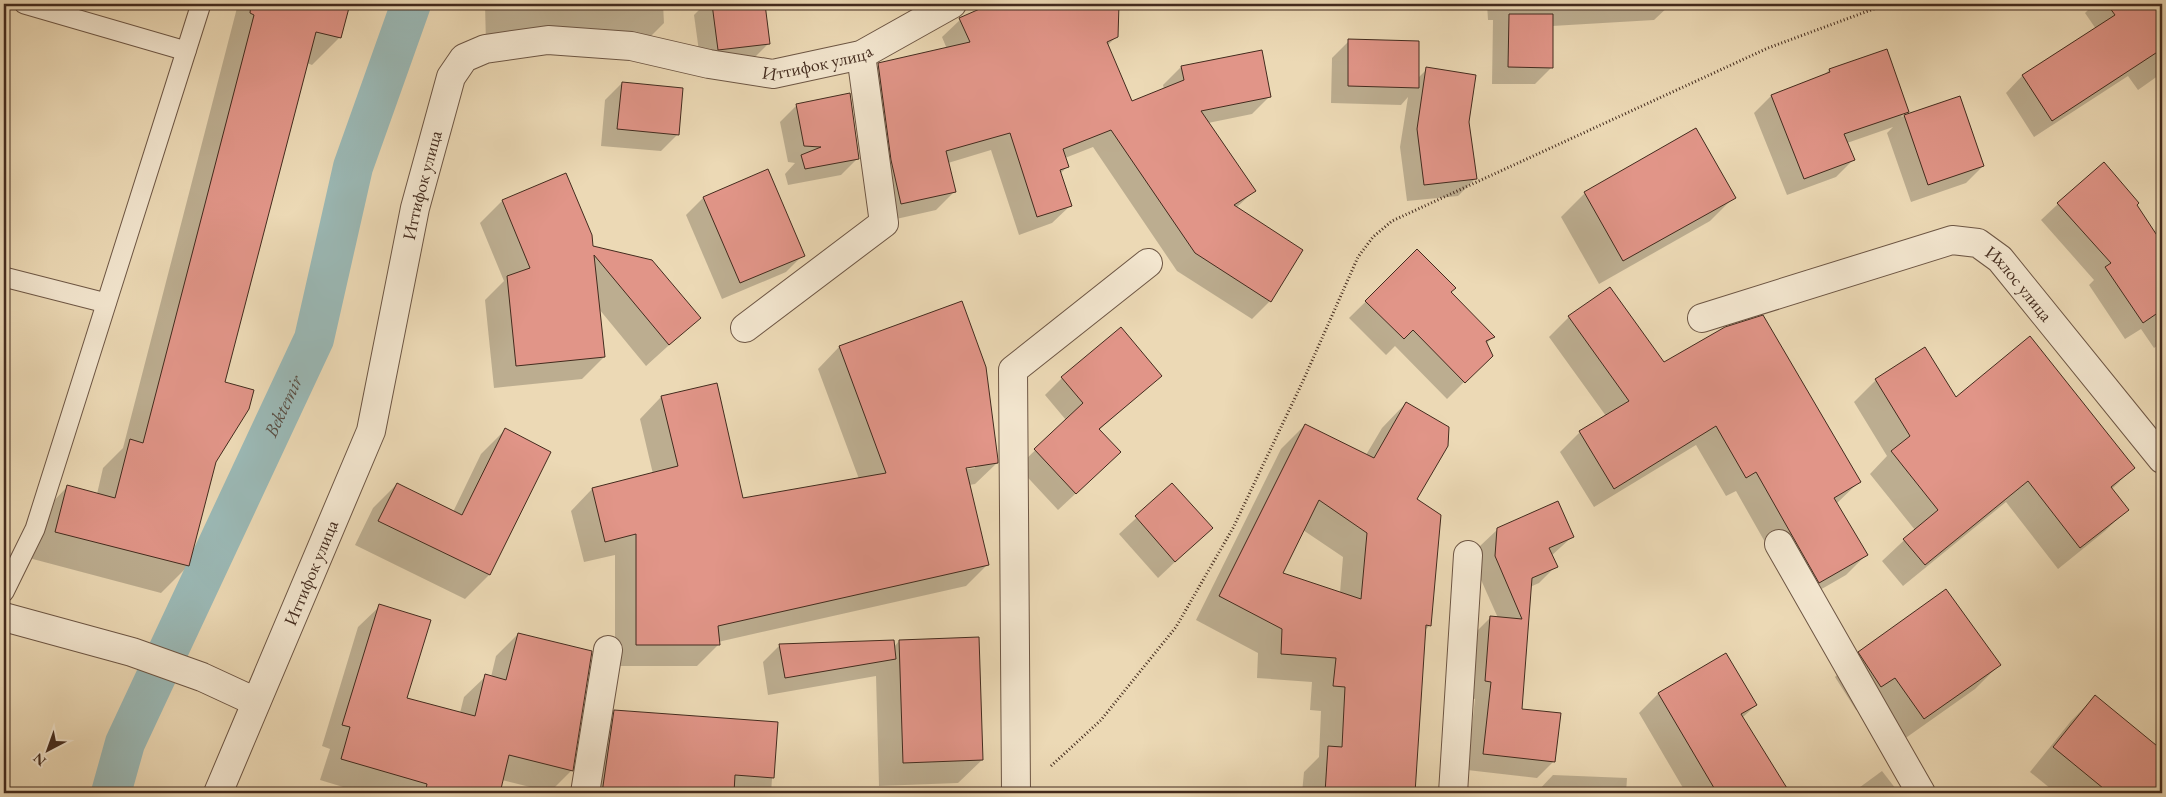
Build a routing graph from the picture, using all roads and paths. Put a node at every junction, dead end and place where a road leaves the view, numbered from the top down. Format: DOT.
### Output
graph roads {
  1 [pos="24,4"];
  2 [pos="201,4"];
  3 [pos="952,4"];
  4 [pos="1887,4"];
  5 [pos="186,51"];
  6 [pos="861,55"];
  7 [pos="1148,263"];
  8 [pos="4,276"];
  9 [pos="106,303"];
  10 [pos="1702,318"];
  11 [pos="745,328"];
  12 [pos="2162,459"];
  13 [pos="1779,544"];
  14 [pos="1468,555"];
  15 [pos="4,592"];
  16 [pos="4,617"];
  17 [pos="608,650"];
  18 [pos="256,702"];
  19 [pos="1050,766"];
  20 [pos="218,793"];
  21 [pos="585,793"];
  22 [pos="1016,793"];
  23 [pos="1453,793"];
  24 [pos="1921,793"];
  1 -- 5 [label="lane"];
  2 -- 5 [label="lane"];
  3 -- 6 [label="street, Иттифок улица"];
  4 -- 19 [label="path"];
  5 -- 9 [label="lane"];
  6 -- 11 [label="street"];
  6 -- 18 [label="street, Иттифок улица"];
  7 -- 22 [label="street"];
  8 -- 9 [label="lane"];
  9 -- 15 [label="lane"];
  10 -- 12 [label="street, Ихлос улица"];
  13 -- 24 [label="street"];
  14 -- 23 [label="street"];
  16 -- 18 [label="street"];
  17 -- 21 [label="street"];
  18 -- 20 [label="street, Иттифок улица"];
}
